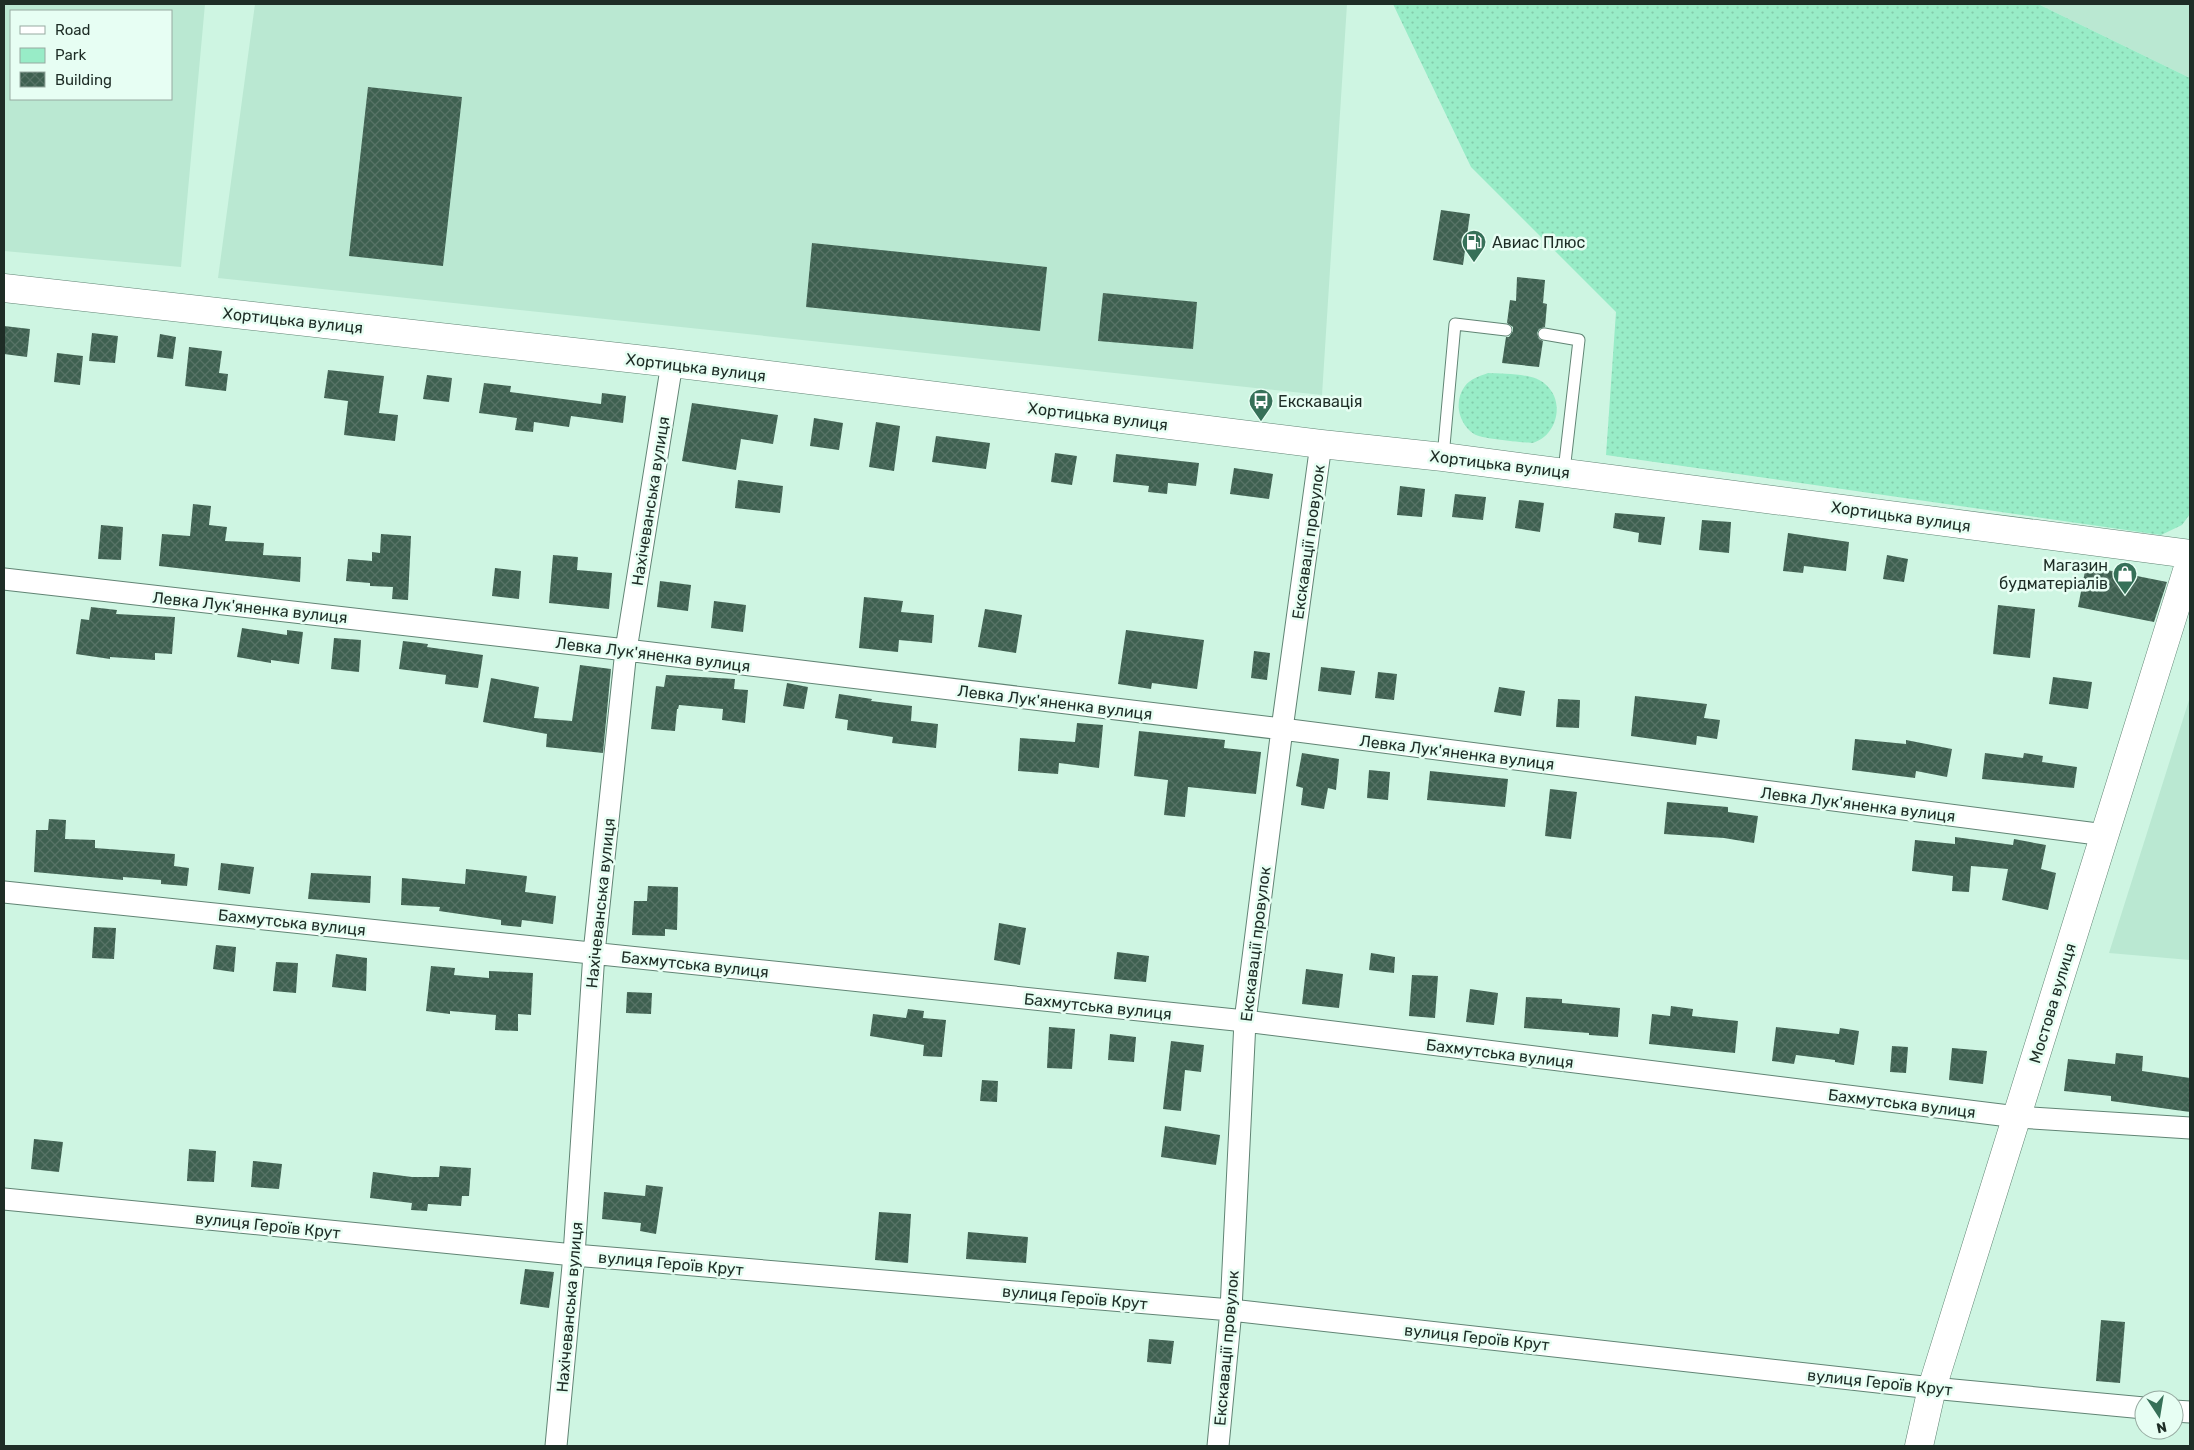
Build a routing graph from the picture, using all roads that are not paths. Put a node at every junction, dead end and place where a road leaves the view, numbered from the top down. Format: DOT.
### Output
graph roads {
  1 [pos="4,288"];
  2 [pos="1506,330"];
  3 [pos="1544,334"];
  4 [pos="672,363"];
  5 [pos="1321,444"];
  6 [pos="1442,457"];
  7 [pos="1564,471"];
  8 [pos="2190,554"];
  9 [pos="2190,561"];
  10 [pos="4,579"];
  11 [pos="626,650"];
  12 [pos="1282,729"];
  13 [pos="2105,835"];
  14 [pos="4,892"];
  15 [pos="594,953"];
  16 [pos="1245,1021"];
  17 [pos="2017,1117"];
  18 [pos="2190,1128"];
  19 [pos="4,1199"];
  20 [pos="574,1255"];
  21 [pos="1231,1310"];
  22 [pos="1932,1388"];
  23 [pos="2134,1407"];
  24 [pos="556,1446"];
  25 [pos="1218,1446"];
  26 [pos="1919,1446"];
  1 -- 4 [label="street, Хортицька вулиця"];
  2 -- 6 [label="lane"];
  3 -- 7 [label="lane"];
  4 -- 5 [label="street, Хортицька вулиця"];
  4 -- 11 [label="street, Нахічеванська вулиця"];
  5 -- 6 [label="street, Хортицька вулиця"];
  5 -- 12 [label="street, Екскавації провулок"];
  6 -- 7 [label="street, Хортицька вулиця"];
  7 -- 8 [label="street, Хортицька вулиця"];
  9 -- 13 [label="street, Мостова вулиця"];
  10 -- 11 [label="street, Левка Лук'яненка вулиця"];
  11 -- 12 [label="street, Левка Лук'яненка вулиця"];
  11 -- 15 [label="street, Нахічеванська вулиця"];
  12 -- 13 [label="street, Левка Лук'яненка вулиця"];
  12 -- 16 [label="street, Екскавації провулок"];
  13 -- 17 [label="street, Мостова вулиця"];
  14 -- 15 [label="street, Бахмутська вулиця"];
  15 -- 16 [label="street, Бахмутська вулиця"];
  15 -- 20 [label="street, Нахічеванська вулиця"];
  16 -- 17 [label="street, Бахмутська вулиця"];
  16 -- 21 [label="street, Екскавації провулок"];
  17 -- 18 [label="street, Бахмутська вулиця"];
  17 -- 22 [label="street, Мостова вулиця"];
  19 -- 20 [label="street, вулиця Героїв Крут"];
  20 -- 21 [label="street, вулиця Героїв Крут"];
  20 -- 24 [label="street, Нахічеванська вулиця"];
  21 -- 22 [label="street, вулиця Героїв Крут"];
  21 -- 25 [label="street, Екскавації провулок"];
  22 -- 23 [label="street, вулиця Героїв Крут"];
  22 -- 26 [label="street, Мостова вулиця"];
}
